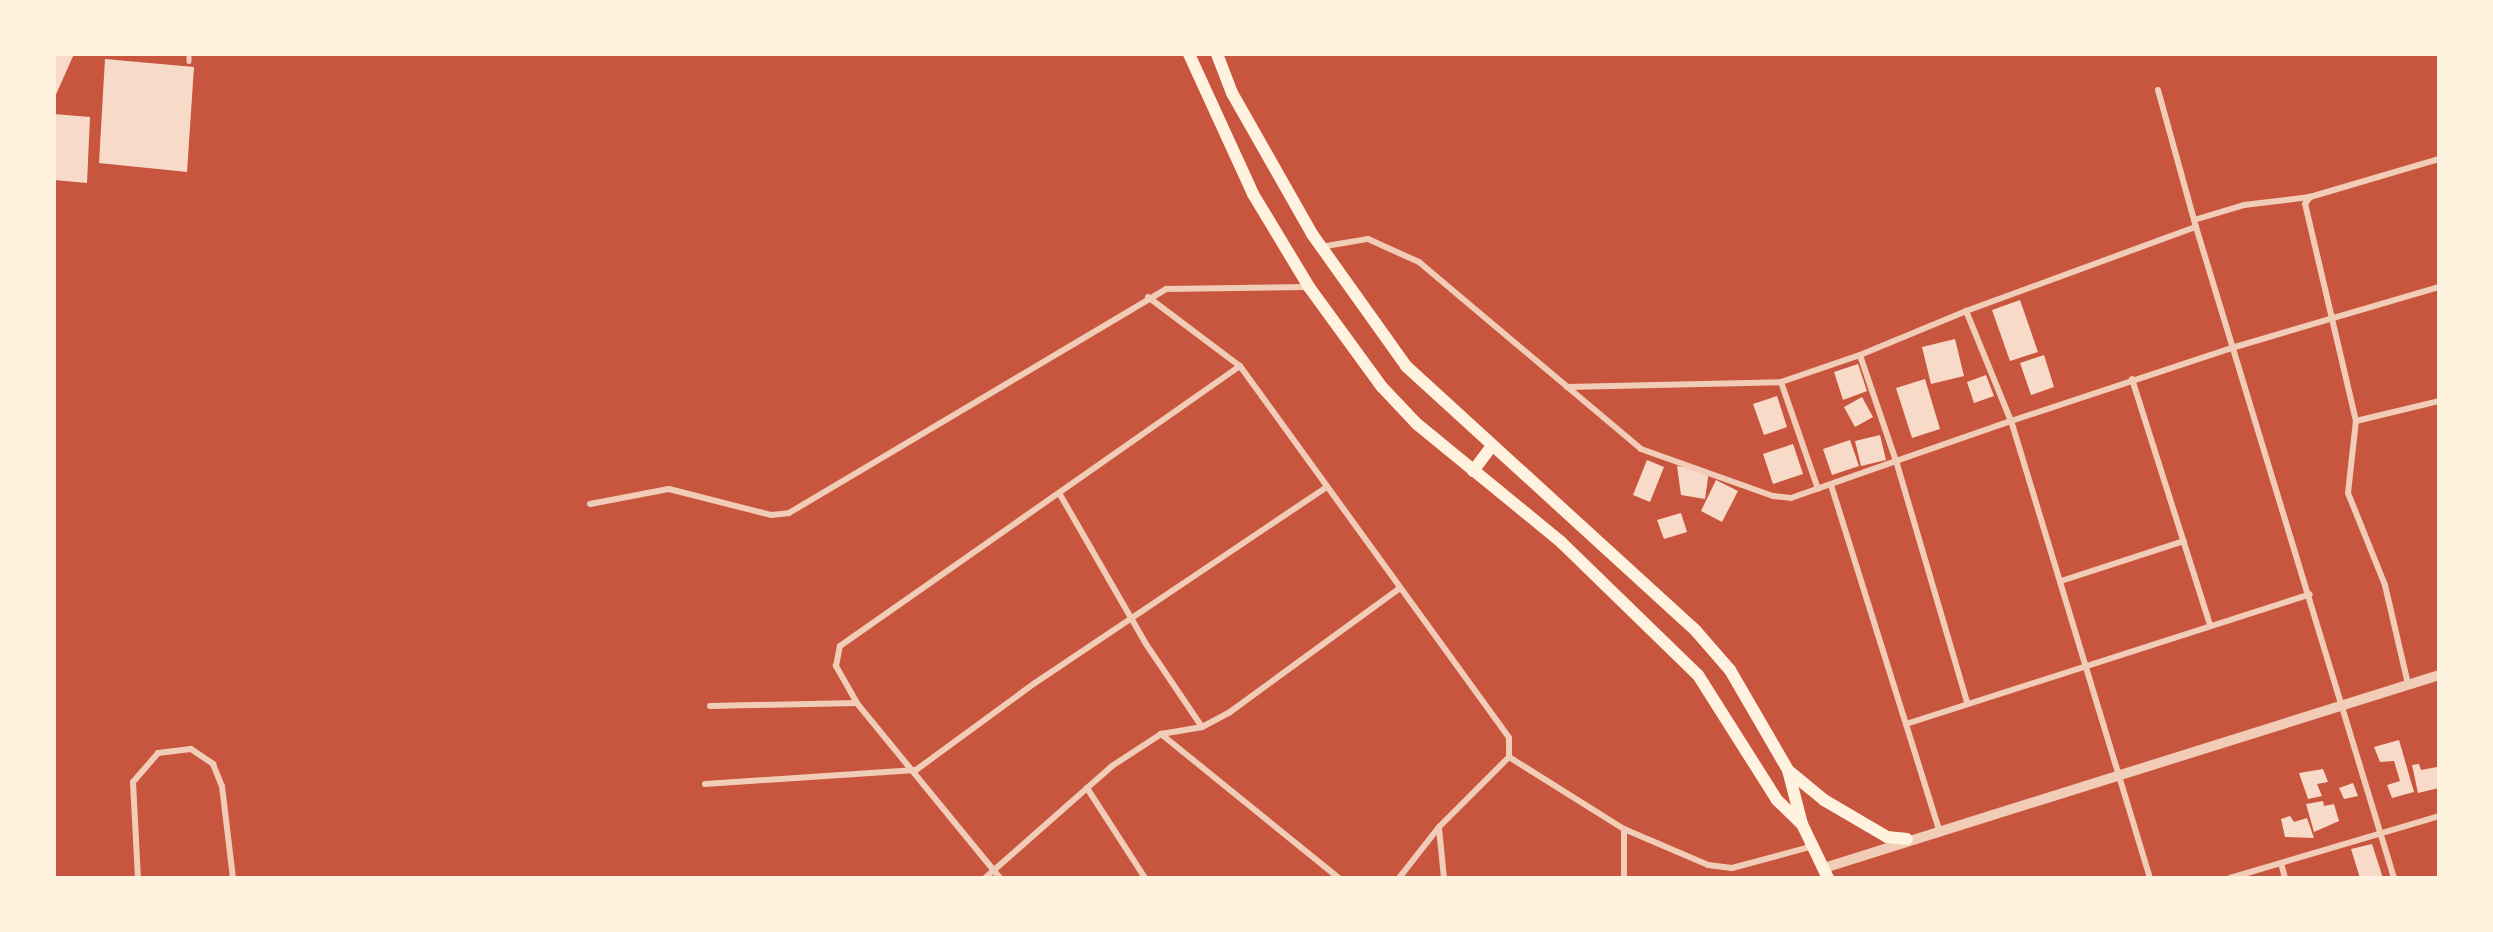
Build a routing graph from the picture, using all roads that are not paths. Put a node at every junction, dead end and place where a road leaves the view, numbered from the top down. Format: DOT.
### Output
graph roads {
  1 [pos="189,54"];
  2 [pos="1189,54"];
  3 [pos="1217,54"];
  4 [pos="189,61"];
  5 [pos="2158,90"];
  6 [pos="2439,159"];
  7 [pos="2310,197"];
  8 [pos="2194,220"];
  9 [pos="2196,227"];
  10 [pos="1320,247"];
  11 [pos="1309,287"];
  12 [pos="2439,287"];
  13 [pos="1148,297"];
  14 [pos="1966,311"];
  15 [pos="2336,319"];
  16 [pos="2235,346"];
  17 [pos="1860,355"];
  18 [pos="1240,366"];
  19 [pos="2132,379"];
  20 [pos="1781,382"];
  21 [pos="1566,387"];
  22 [pos="2439,400"];
  23 [pos="2356,421"];
  24 [pos="2011,422"];
  25 [pos="1492,446"];
  26 [pos="1896,461"];
  27 [pos="1473,471"];
  28 [pos="1831,484"];
  29 [pos="1327,486"];
  30 [pos="1818,489"];
  31 [pos="1059,493"];
  32 [pos="590,504"];
  33 [pos="2184,541"];
  34 [pos="2061,581"];
  35 [pos="1400,588"];
  36 [pos="2310,594"];
  37 [pos="1134,621"];
  38 [pos="2211,625"];
  39 [pos="2087,667"];
  40 [pos="2439,675"];
  41 [pos="2408,684"];
  42 [pos="1967,702"];
  43 [pos="857,703"];
  44 [pos="2341,704"];
  45 [pos="710,706"];
  46 [pos="1906,724"];
  47 [pos="1202,727"];
  48 [pos="1161,734"];
  49 [pos="1509,757"];
  50 [pos="916,770"];
  51 [pos="1788,770"];
  52 [pos="2121,772"];
  53 [pos="705,784"];
  54 [pos="1087,788"];
  55 [pos="2439,816"];
  56 [pos="1802,824"];
  57 [pos="1439,827"];
  58 [pos="1624,829"];
  59 [pos="1939,829"];
  60 [pos="2380,833"];
  61 [pos="1907,839"];
  62 [pos="1810,848"];
  63 [pos="2281,864"];
  64 [pos="995,872"];
  65 [pos="1826,873"];
  66 [pos="138,878"];
  67 [pos="233,878"];
  68 [pos="985,878"];
  69 [pos="1000,878"];
  70 [pos="1145,878"];
  71 [pos="1339,878"];
  72 [pos="1399,878"];
  73 [pos="1444,878"];
  74 [pos="1624,878"];
  75 [pos="2150,878"];
  76 [pos="2230,878"];
  77 [pos="2285,878"];
  78 [pos="2394,878"];
  1 -- 4 [label="lane"];
  2 -- 11 [label="main road"];
  3 -- 10 [label="main road"];
  5 -- 8 [label="street"];
  6 -- 7 [label="street"];
  7 -- 8 [label="street"];
  7 -- 15 [label="street"];
  8 -- 9 [label="street"];
  9 -- 14 [label="street"];
  9 -- 16 [label="street"];
  10 -- 21 [label="street"];
  10 -- 25 [label="main road"];
  11 -- 13 [label="street"];
  11 -- 27 [label="main road"];
  12 -- 15 [label="street"];
  13 -- 18 [label="street"];
  13 -- 32 [label="street"];
  14 -- 17 [label="street"];
  14 -- 24 [label="street"];
  15 -- 16 [label="street"];
  15 -- 23 [label="street"];
  16 -- 19 [label="street"];
  16 -- 36 [label="street"];
  17 -- 20 [label="street"];
  17 -- 26 [label="street"];
  18 -- 29 [label="street"];
  18 -- 31 [label="street"];
  19 -- 24 [label="street"];
  19 -- 33 [label="street"];
  20 -- 21 [label="street"];
  20 -- 30 [label="street"];
  21 -- 30 [label="street"];
  22 -- 23 [label="street"];
  23 -- 41 [label="street"];
  24 -- 26 [label="street"];
  24 -- 34 [label="street"];
  25 -- 27 [label="main road"];
  25 -- 51 [label="main road"];
  26 -- 28 [label="street"];
  26 -- 42 [label="street"];
  27 -- 56 [label="main road"];
  28 -- 30 [label="street"];
  28 -- 46 [label="street"];
  29 -- 35 [label="street"];
  29 -- 37 [label="street"];
  31 -- 37 [label="street"];
  31 -- 43 [label="street"];
  33 -- 34 [label="street"];
  33 -- 38 [label="street"];
  34 -- 39 [label="street"];
  35 -- 47 [label="street"];
  35 -- 49 [label="street"];
  36 -- 38 [label="street"];
  36 -- 44 [label="street"];
  37 -- 47 [label="street"];
  37 -- 50 [label="street"];
  38 -- 39 [label="street"];
  39 -- 42 [label="street"];
  39 -- 52 [label="street"];
  40 -- 41 [label="street"];
  41 -- 44 [label="street"];
  42 -- 46 [label="street"];
  43 -- 45 [label="street"];
  43 -- 50 [label="street"];
  44 -- 52 [label="street"];
  44 -- 60 [label="street"];
  46 -- 59 [label="street"];
  47 -- 48 [label="street"];
  48 -- 54 [label="street"];
  48 -- 71 [label="street"];
  49 -- 57 [label="street"];
  49 -- 58 [label="street"];
  50 -- 53 [label="street"];
  50 -- 64 [label="street"];
  51 -- 56 [label="main road"];
  51 -- 61 [label="main road"];
  52 -- 59 [label="street"];
  52 -- 75 [label="street"];
  54 -- 64 [label="street"];
  54 -- 70 [label="street"];
  55 -- 60 [label="street"];
  56 -- 62 [label="main road"];
  57 -- 72 [label="street"];
  57 -- 73 [label="street"];
  58 -- 62 [label="street"];
  58 -- 74 [label="street"];
  59 -- 61 [label="street"];
  60 -- 63 [label="street"];
  60 -- 78 [label="street"];
  61 -- 65 [label="street"];
  62 -- 65 [label="main road"];
  63 -- 76 [label="street"];
  63 -- 77 [label="street"];
  64 -- 68 [label="street"];
  64 -- 69 [label="street"];
  66 -- 67 [label="street"];
}
